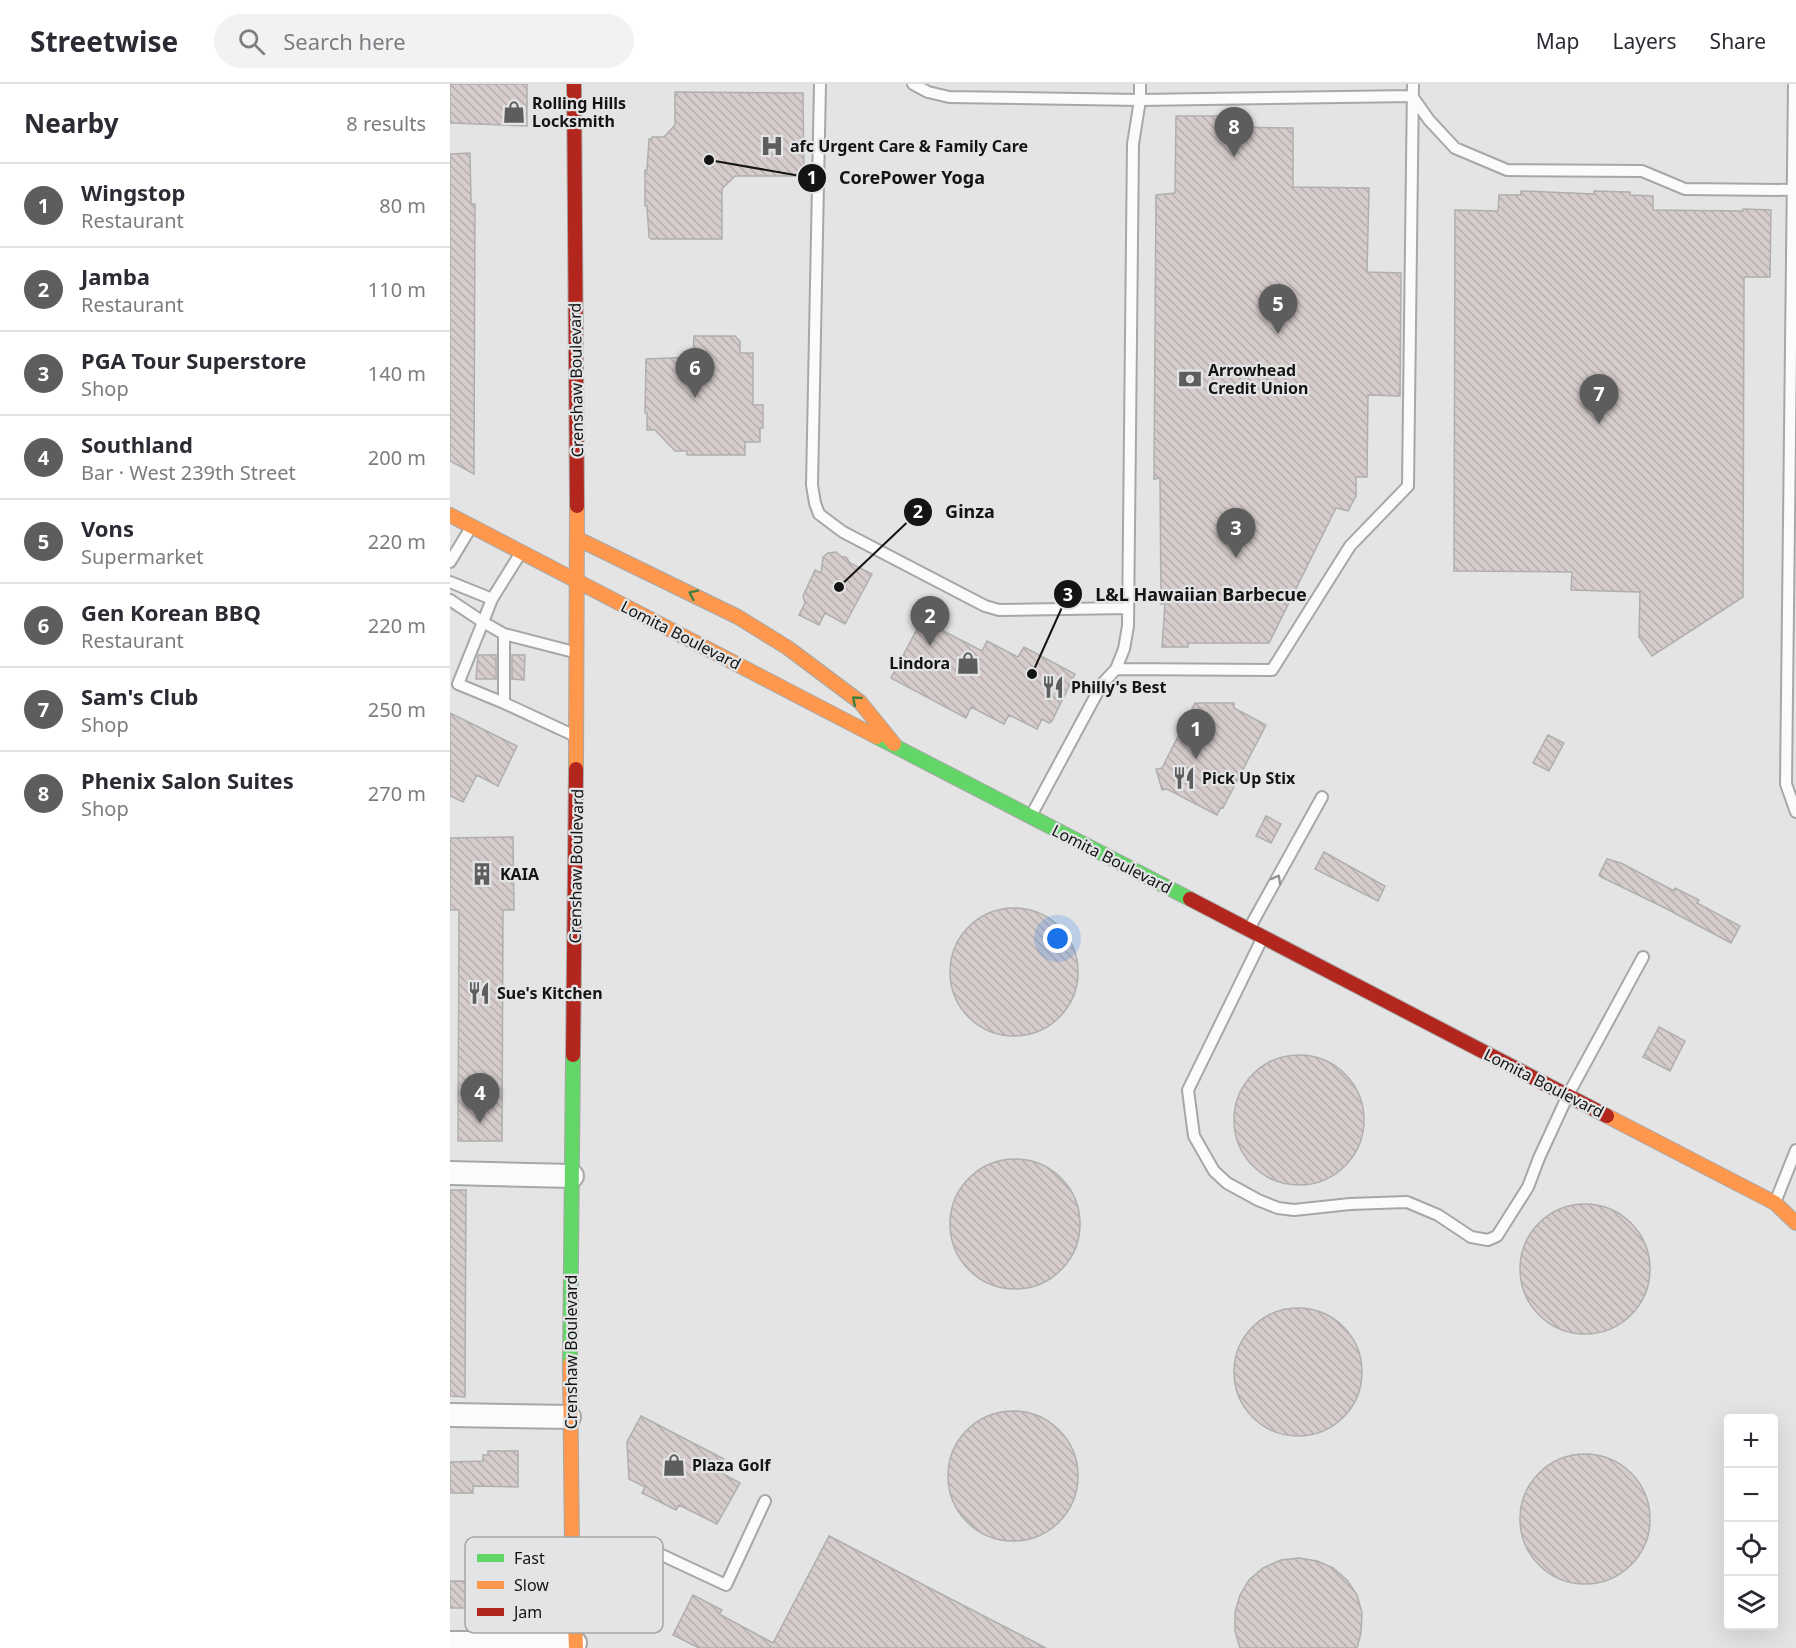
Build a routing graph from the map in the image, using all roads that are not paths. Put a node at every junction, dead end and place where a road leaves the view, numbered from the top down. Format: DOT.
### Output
graph roads {
  1 [pos="574,84"];
  2 [pos="820,84"];
  3 [pos="913,84"];
  4 [pos="1140,84"];
  5 [pos="1413,84"];
  6 [pos="1794,84"];
  7 [pos="1412,96"];
  8 [pos="1140,100"];
  9 [pos="1792,190"];
  10 [pos="450,515"];
  11 [pos="472,526"];
  12 [pos="578,539"];
  13 [pos="521,552"];
  14 [pos="450,562"];
  15 [pos="450,582"];
  16 [pos="577,582"];
  17 [pos="450,600"];
  18 [pos="492,600"];
  19 [pos="1128,608"];
  20 [pos="483,622"];
  21 [pos="504,634"];
  22 [pos="577,652"];
  23 [pos="1116,669"];
  24 [pos="454,684"];
  25 [pos="504,703"];
  26 [pos="576,737"];
  27 [pos="894,744"];
  28 [pos="1322,797"];
  29 [pos="1796,812"];
  30 [pos="1031,817"];
  31 [pos="1248,930"];
  32 [pos="1263,937"];
  33 [pos="1643,957"];
  34 [pos="1568,1095"];
  35 [pos="1796,1150"];
  36 [pos="450,1173"];
  37 [pos="572,1176"];
  38 [pos="1775,1203"];
  39 [pos="1796,1206"];
  40 [pos="1796,1222"];
  41 [pos="450,1415"];
  42 [pos="570,1417"];
  43 [pos="765,1501"];
  44 [pos="573,1537"];
  45 [pos="663,1556"];
  46 [pos="450,1643"];
  47 [pos="575,1645"];
  48 [pos="495,1646"];
  1 -- 12 [label="main road, Crenshaw Boulevard"];
  2 -- 19 [label="lane"];
  3 -- 8 [label="lane"];
  4 -- 8 [label="lane"];
  5 -- 7 [label="lane"];
  6 -- 9 [label="lane"];
  7 -- 8 [label="lane"];
  7 -- 9 [label="lane"];
  7 -- 23 [label="lane"];
  8 -- 19 [label="lane"];
  9 -- 29 [label="lane"];
  10 -- 11 [label="main road, Lomita Boulevard"];
  11 -- 13 [label="main road, Lomita Boulevard"];
  11 -- 14 [label="lane"];
  12 -- 16 [label="main road, Crenshaw Boulevard"];
  27 -- 12 [label="main road, one-way"];
  13 -- 16 [label="main road, Lomita Boulevard"];
  13 -- 18 [label="lane"];
  15 -- 18 [label="lane"];
  16 -- 22 [label="main road, Crenshaw Boulevard"];
  16 -- 27 [label="main road, Lomita Boulevard"];
  17 -- 20 [label="lane"];
  18 -- 20 [label="lane"];
  19 -- 23 [label="lane"];
  20 -- 21 [label="lane"];
  20 -- 24 [label="lane"];
  21 -- 22 [label="lane"];
  21 -- 25 [label="lane"];
  22 -- 26 [label="main road, Crenshaw Boulevard"];
  23 -- 30 [label="lane"];
  24 -- 25 [label="lane"];
  25 -- 26 [label="lane"];
  26 -- 37 [label="main road, Crenshaw Boulevard"];
  27 -- 30 [label="main road, Lomita Boulevard"];
  31 -- 28 [label="lane, one-way"];
  30 -- 31 [label="main road, Lomita Boulevard"];
  31 -- 32 [label="main road, Lomita Boulevard"];
  32 -- 34 [label="main road, Lomita Boulevard"];
  32 -- 34 [label="lane"];
  33 -- 34 [label="lane"];
  34 -- 38 [label="main road, Lomita Boulevard"];
  35 -- 38 [label="lane"];
  36 -- 37 [label="street"];
  37 -- 42 [label="main road, Crenshaw Boulevard"];
  38 -- 39 [label="main road, Lomita Boulevard"];
  38 -- 40 [label="main road, Lomita Boulevard"];
  41 -- 42 [label="street"];
  42 -- 44 [label="main road, Crenshaw Boulevard"];
  43 -- 45 [label="lane"];
  46 -- 48 [label="street"];
  47 -- 48 [label="street"];
}
